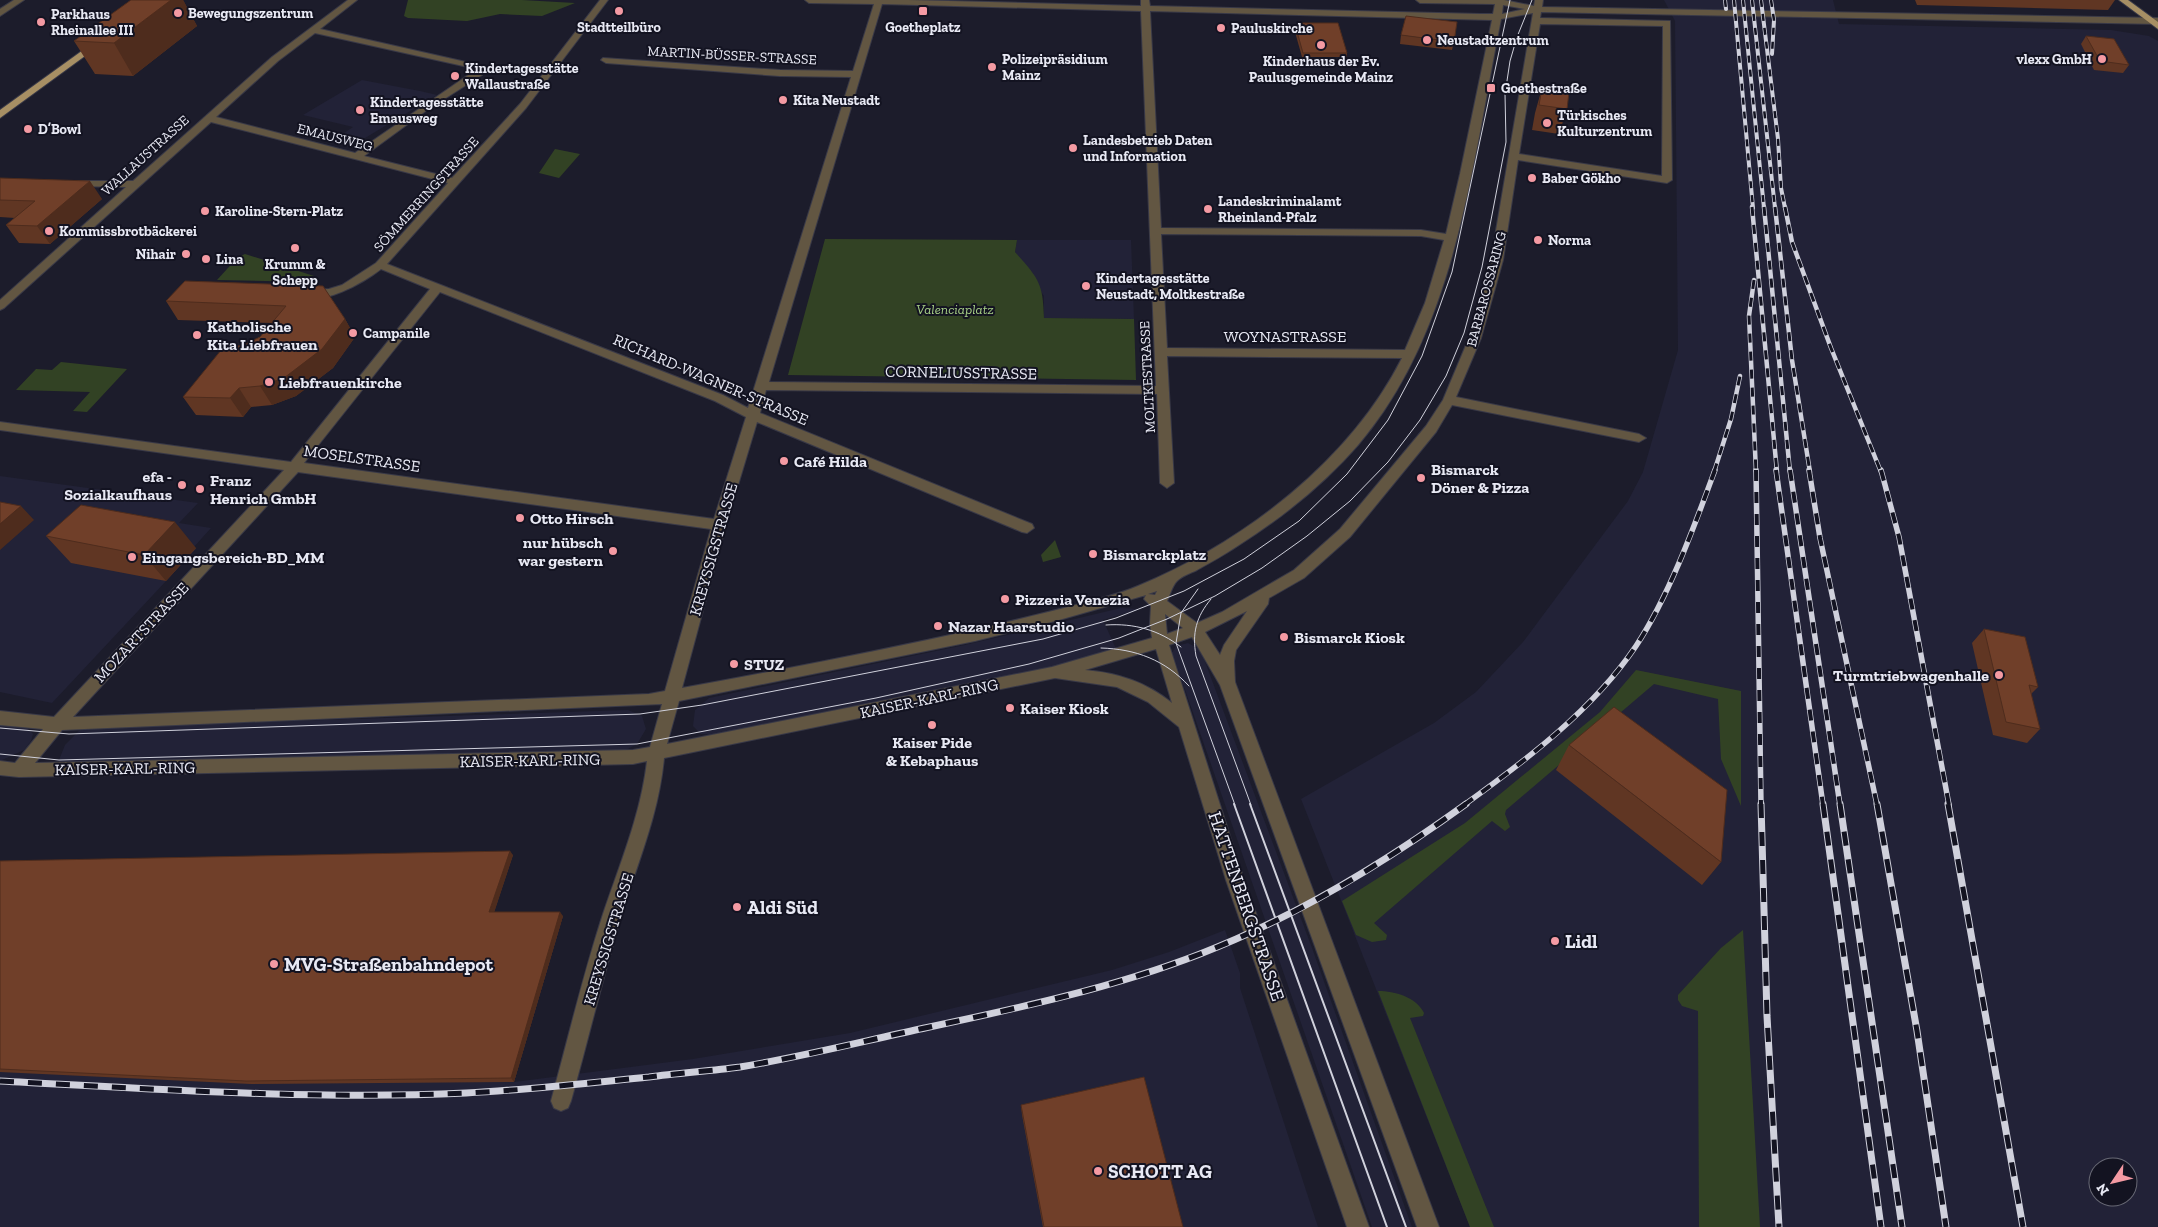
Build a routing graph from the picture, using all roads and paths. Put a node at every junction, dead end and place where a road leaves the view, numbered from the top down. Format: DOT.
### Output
graph roads {
  1 [pos="20,0"];
  2 [pos="354,0"];
  3 [pos="604,0"];
  4 [pos="809,0"];
  5 [pos="1420,0"];
  6 [pos="1462,0"];
  7 [pos="2123,0"];
  8 [pos="2136,0"];
  9 [pos="878,1"];
  10 [pos="1500,1"];
  11 [pos="1146,4"];
  12 [pos="1538,10"];
  13 [pos="0,13"];
  14 [pos="2158,14"];
  15 [pos="1497,17"];
  16 [pos="2156,23"];
  17 [pos="313,30"];
  18 [pos="108,34"];
  19 [pos="606,60"];
  20 [pos="856,74"];
  21 [pos="0,115"];
  22 [pos="207,118"];
  23 [pos="1515,156"];
  24 [pos="356,157"];
  25 [pos="58,182"];
  26 [pos="455,182"];
  27 [pos="134,184"];
  28 [pos="1155,231"];
  29 [pos="1450,238"];
  30 [pos="380,265"];
  31 [pos="438,287"];
  32 [pos="293,293"];
  33 [pos="0,306"];
  34 [pos="1161,352"];
  35 [pos="1410,354"];
  36 [pos="760,386"];
  37 [pos="1162,390"];
  38 [pos="1448,400"];
  39 [pos="752,414"];
  40 [pos="0,426"];
  41 [pos="1639,438"];
  42 [pos="294,467"];
  43 [pos="1167,483"];
  44 [pos="719,525"];
  45 [pos="1027,528"];
  46 [pos="1172,577"];
  47 [pos="1271,592"];
  48 [pos="1133,594"];
  49 [pos="1159,603"];
  50 [pos="1194,630"];
  51 [pos="1161,642"];
  52 [pos="1052,673"];
  53 [pos="1227,682"];
  54 [pos="672,696"];
  55 [pos="0,718"];
  56 [pos="56,724"];
  57 [pos="1188,725"];
  58 [pos="656,754"];
  59 [pos="0,768"];
  60 [pos="19,770"];
  61 [pos="561,1101"];
  62 [pos="1358,1227"];
  63 [pos="1428,1227"];
  1 -- 13 [label="street"];
  2 -- 17 [label="street, WALLAUSTRASSE"];
  3 -- 26 [label="street, SÖMMERRINGSTRASSE"];
  4 -- 9 [label="street"];
  5 -- 6 [label="street"];
  6 -- 10 [label="street"];
  7 -- 16 [label="main road"];
  8 -- 14 [label="main road"];
  9 -- 11 [label="street"];
  9 -- 20 [label="street, KREYSSIGSTRASSE"];
  10 -- 12 [label="street"];
  10 -- 15 [label="street"];
  11 -- 15 [label="street"];
  11 -- 28 [label="street, MOLTKESTRASSE"];
  12 -- 15 [label="street"];
  12 -- 16 [label="street"];
  12 -- 23 [label="street, BARBAROSSARING"];
  12 -- 23 [label="street"];
  15 -- 29 [label="street"];
  17 -- 22 [label="street, WALLAUSTRASSE"];
  17 -- 24 [label="street"];
  18 -- 21 [label="main road"];
  19 -- 20 [label="street, MARTIN-BÜSSER-STRASSE"];
  20 -- 36 [label="street, KREYSSIGSTRASSE"];
  22 -- 24 [label="street, EMAUSWEG"];
  22 -- 27 [label="street, WALLAUSTRASSE"];
  23 -- 38 [label="street, BARBAROSSARING"];
  24 -- 26 [label="street, EMAUSWEG"];
  25 -- 27 [label="street"];
  26 -- 30 [label="street, SÖMMERRINGSTRASSE"];
  27 -- 33 [label="street, WALLAUSTRASSE"];
  28 -- 29 [label="street"];
  28 -- 34 [label="street, MOLTKESTRASSE"];
  29 -- 35 [label="street"];
  30 -- 31 [label="street, RICHARD-WAGNER-STRASSE"];
  30 -- 32 [label="street, SÖMMERRINGSTRASSE"];
  31 -- 39 [label="street, RICHARD-WAGNER-STRASSE"];
  31 -- 42 [label="street, MOZARTSTRASSE"];
  34 -- 35 [label="street, WOYNASTRASSE"];
  34 -- 37 [label="street, MOLTKESTRASSE"];
  35 -- 46 [label="street"];
  36 -- 37 [label="street, CORNELIUSSTRASSE"];
  36 -- 39 [label="street, KREYSSIGSTRASSE"];
  37 -- 43 [label="street, MOLTKESTRASSE"];
  38 -- 41 [label="street"];
  38 -- 47 [label="street, BARBAROSSARING"];
  39 -- 44 [label="street, KREYSSIGSTRASSE"];
  39 -- 45 [label="street, RICHARD-WAGNER-STRASSE"];
  40 -- 42 [label="street, MOSELSTRASSE"];
  42 -- 44 [label="street, MOSELSTRASSE"];
  42 -- 56 [label="street, MOZARTSTRASSE"];
  44 -- 54 [label="street, KREYSSIGSTRASSE"];
  46 -- 48 [label="street"];
  46 -- 49 [label="street"];
  47 -- 50 [label="street"];
  47 -- 53 [label="street"];
  48 -- 49 [label="street"];
  48 -- 54 [label="street"];
  49 -- 50 [label="street"];
  49 -- 51 [label="street"];
  50 -- 51 [label="street"];
  50 -- 53 [label="street"];
  51 -- 52 [label="street"];
  51 -- 57 [label="street"];
  52 -- 57 [label="street"];
  52 -- 58 [label="street, KAISER-KARL-RING"];
  53 -- 63 [label="street"];
  54 -- 56 [label="street"];
  54 -- 58 [label="street, KREYSSIGSTRASSE"];
  55 -- 56 [label="street"];
  56 -- 60 [label="street, MOZARTSTRASSE"];
  57 -- 62 [label="street, HATTENBERGSTRASSE"];
  58 -- 60 [label="street, KAISER-KARL-RING"];
  58 -- 61 [label="street, KREYSSIGSTRASSE"];
  59 -- 60 [label="street, KAISER-KARL-RING"];
}
